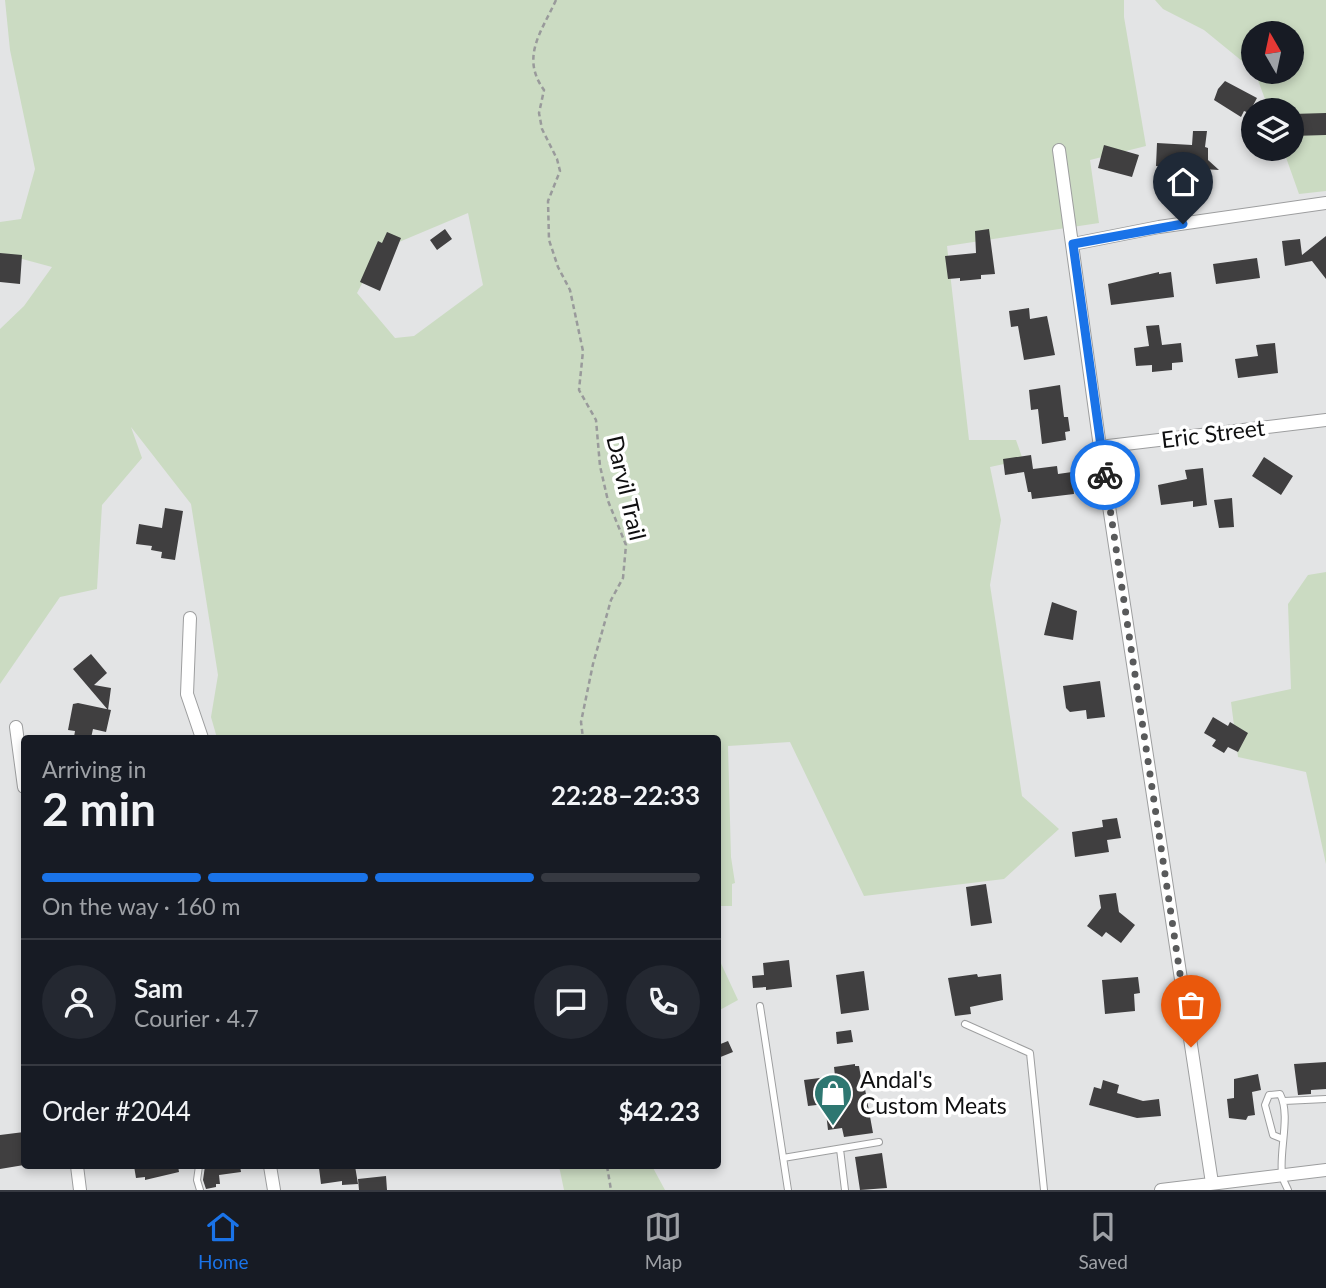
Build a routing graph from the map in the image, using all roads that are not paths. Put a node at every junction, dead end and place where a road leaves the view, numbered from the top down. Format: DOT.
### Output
graph roads {
  1 [pos="1059,150"];
  2 [pos="1326,203"];
  3 [pos="1073,244"];
  4 [pos="1326,419"];
  5 [pos="1100,447"];
  6 [pos="190,618"];
  7 [pos="16,727"];
  8 [pos="201,735"];
  9 [pos="21,764"];
  10 [pos="760,1006"];
  11 [pos="965,1024"];
  12 [pos="1326,1099"];
  13 [pos="1284,1101"];
  14 [pos="1283,1139"];
  15 [pos="879,1142"];
  16 [pos="840,1149"];
  17 [pos="783,1157"];
  18 [pos="77,1169"];
  19 [pos="199,1169"];
  20 [pos="270,1169"];
  21 [pos="1326,1170"];
  22 [pos="1282,1176"];
  23 [pos="1212,1183"];
  24 [pos="80,1190"];
  25 [pos="200,1190"];
  26 [pos="274,1190"];
  27 [pos="788,1190"];
  28 [pos="845,1190"];
  29 [pos="1044,1190"];
  30 [pos="1161,1190"];
  31 [pos="1288,1190"];
  1 -- 3 [label="street"];
  2 -- 3 [label="street"];
  3 -- 5 [label="street"];
  4 -- 5 [label="street, Eric Street"];
  5 -- 23 [label="street"];
  6 -- 8 [label="street"];
  7 -- 9 [label="street"];
  10 -- 17 [label="lane"];
  11 -- 29 [label="lane"];
  12 -- 13 [label="lane"];
  13 -- 14 [label="lane"];
  13 -- 14 [label="lane"];
  14 -- 22 [label="lane"];
  15 -- 16 [label="lane"];
  16 -- 17 [label="lane"];
  16 -- 28 [label="lane"];
  17 -- 27 [label="lane"];
  18 -- 24 [label="street"];
  19 -- 25 [label="lane"];
  20 -- 26 [label="street"];
  21 -- 22 [label="street"];
  22 -- 23 [label="street"];
  22 -- 31 [label="lane"];
  23 -- 30 [label="street"];
}
